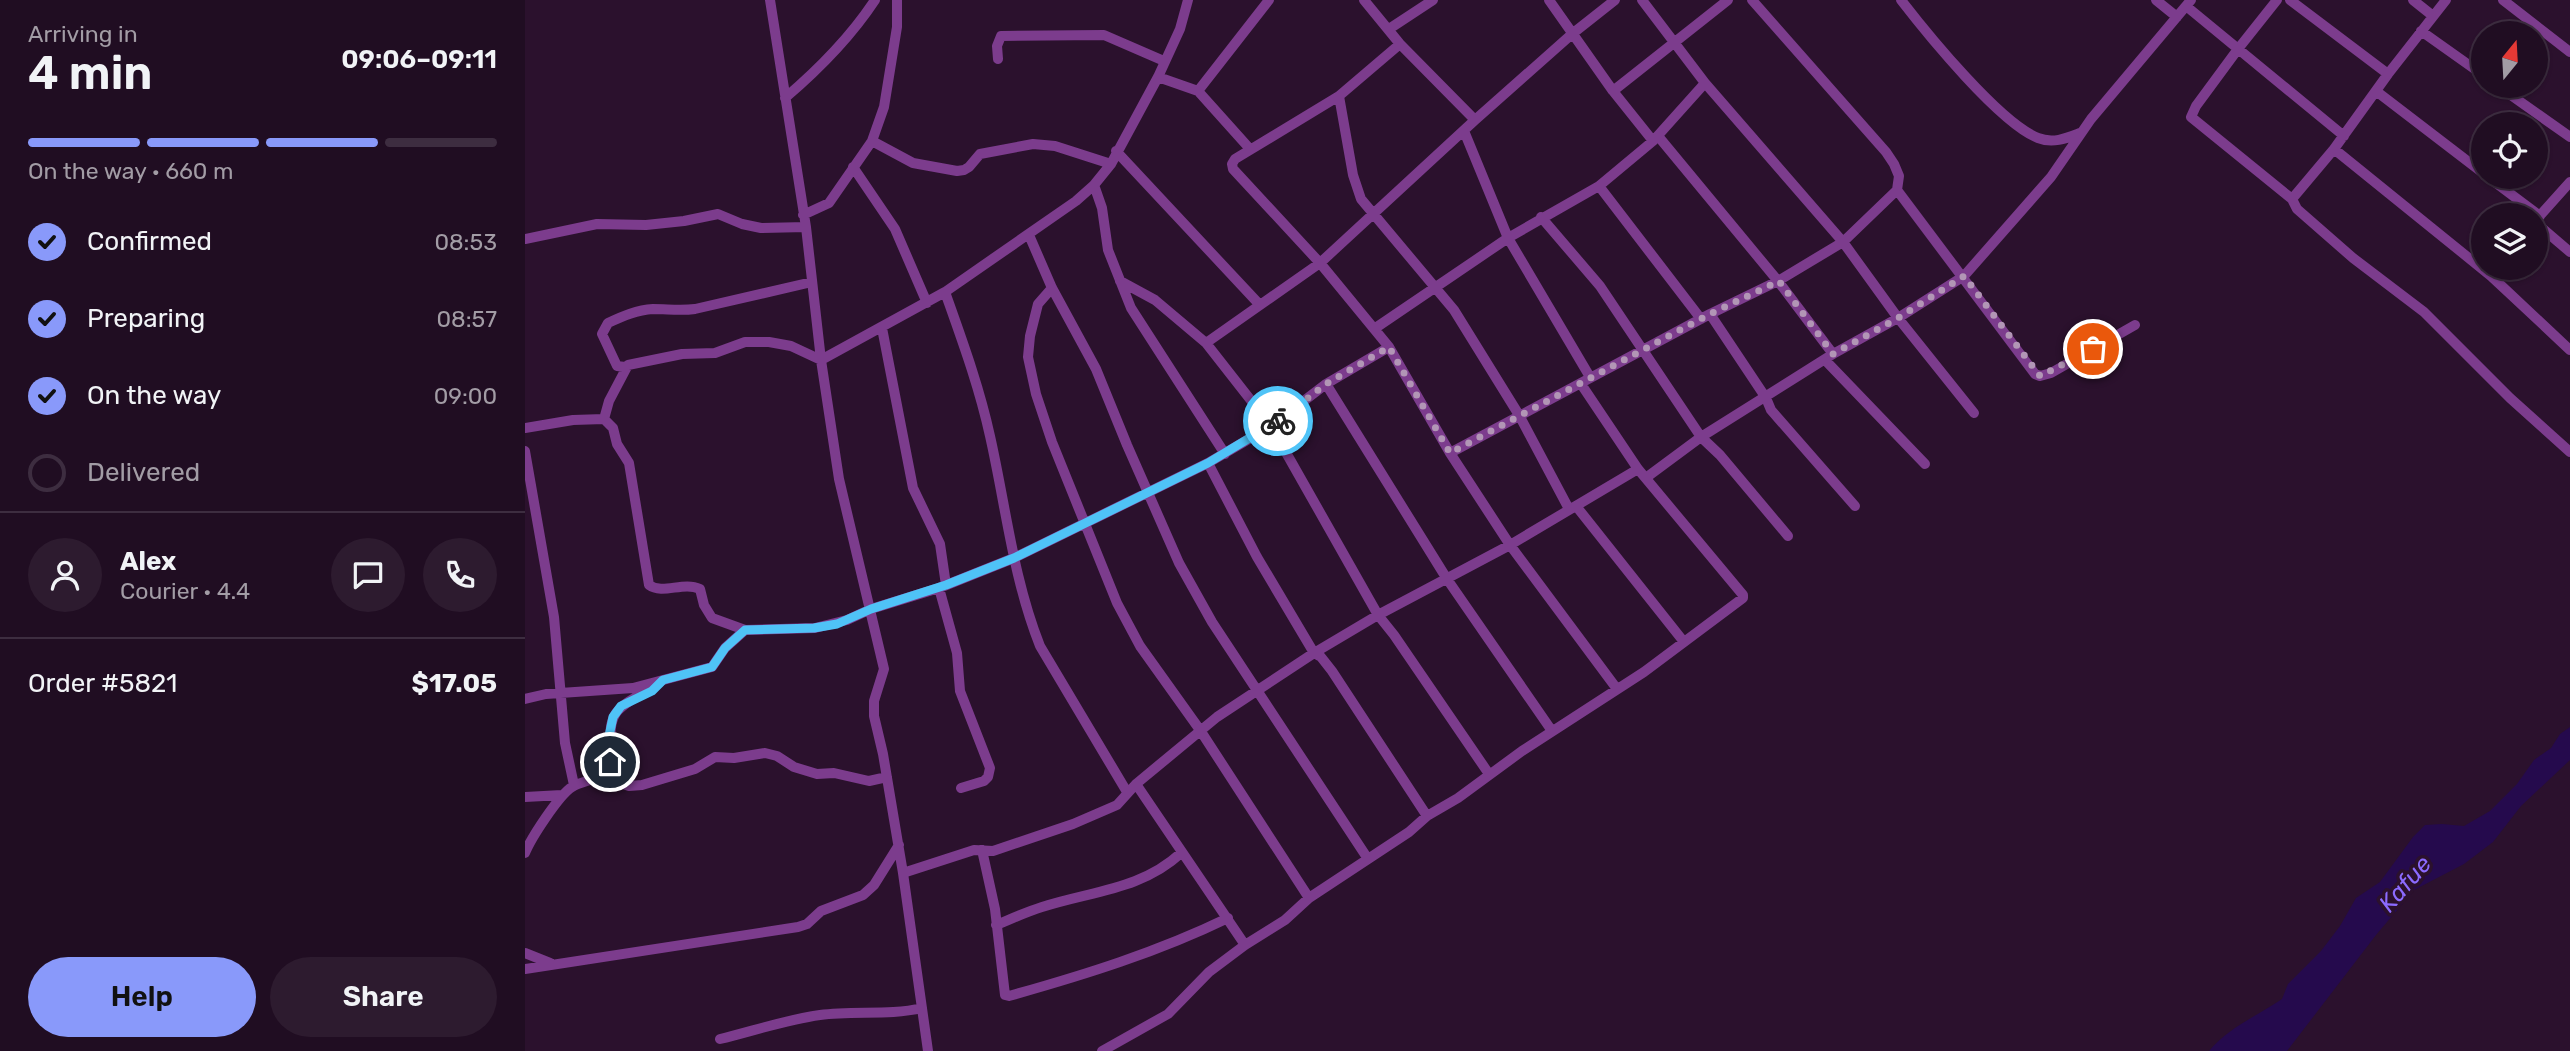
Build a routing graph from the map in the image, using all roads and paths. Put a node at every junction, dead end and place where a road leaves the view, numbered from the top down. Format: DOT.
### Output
graph roads {
  1 [pos="770,0"];
  2 [pos="875,0"];
  3 [pos="897,0"];
  4 [pos="1188,0"];
  5 [pos="1269,0"];
  6 [pos="1363,0"];
  7 [pos="1433,0"];
  8 [pos="1549,0"];
  9 [pos="1615,0"];
  10 [pos="1642,0"];
  11 [pos="1728,0"];
  12 [pos="1752,0"];
  13 [pos="1901,0"];
  14 [pos="2156,0"];
  15 [pos="2277,0"];
  16 [pos="2290,0"];
  17 [pos="2413,0"];
  18 [pos="2446,0"];
  19 [pos="2503,0"];
  20 [pos="2188,3"];
  21 [pos="2433,16"];
  22 [pos="2177,17"];
  23 [pos="1389,29"];
  24 [pos="2421,31"];
  25 [pos="1572,34"];
  26 [pos="1676,43"];
  27 [pos="1400,44"];
  28 [pos="2238,49"];
  29 [pos="2570,52"];
  30 [pos="998,59"];
  31 [pos="1164,61"];
  32 [pos="2471,66"];
  33 [pos="2388,74"];
  34 [pos="1158,77"];
  35 [pos="1705,83"];
  36 [pos="1198,91"];
  37 [pos="1613,91"];
  38 [pos="2376,91"];
  39 [pos="1339,96"];
  40 [pos="785,98"];
  41 [pos="2515,98"];
  42 [pos="1475,120"];
  43 [pos="1464,131"];
  44 [pos="2080,133"];
  45 [pos="2344,136"];
  46 [pos="2570,137"];
  47 [pos="1655,138"];
  48 [pos="872,141"];
  49 [pos="1250,149"];
  50 [pos="2334,149"];
  51 [pos="1117,151"];
  52 [pos="1111,164"];
  53 [pos="2471,164"];
  54 [pos="853,167"];
  55 [pos="2570,182"];
  56 [pos="1094,185"];
  57 [pos="1599,186"];
  58 [pos="2502,189"];
  59 [pos="1897,190"];
  60 [pos="2291,199"];
  61 [pos="2518,203"];
  62 [pos="2548,207"];
  63 [pos="1374,214"];
  64 [pos="803,215"];
  65 [pos="1541,217"];
  66 [pos="806,227"];
  67 [pos="2548,231"];
  68 [pos="1029,235"];
  69 [pos="1509,237"];
  70 [pos="525,239"];
  71 [pos="1843,242"];
  72 [pos="2570,252"];
  73 [pos="2471,254"];
  74 [pos="1320,263"];
  75 [pos="1964,276"];
  76 [pos="2502,280"];
  77 [pos="1120,281"];
  78 [pos="1779,281"];
  79 [pos="813,282"];
  80 [pos="1435,285"];
  81 [pos="1052,288"];
  82 [pos="945,292"];
  83 [pos="927,303"];
  84 [pos="1259,304"];
  85 [pos="1706,317"];
  86 [pos="1898,318"];
  87 [pos="2136,324"];
  88 [pos="882,328"];
  89 [pos="1374,329"];
  90 [pos="1206,343"];
  91 [pos="1389,347"];
  92 [pos="1644,350"];
  93 [pos="2570,350"];
  94 [pos="1829,357"];
  95 [pos="821,360"];
  96 [pos="625,367"];
  97 [pos="1590,377"];
  98 [pos="1326,384"];
  99 [pos="1581,384"];
  100 [pos="1766,398"];
  101 [pos="1974,413"];
  102 [pos="1519,415"];
  103 [pos="604,419"];
  104 [pos="1271,426"];
  105 [pos="525,428"];
  106 [pos="1701,437"];
  107 [pos="525,451"];
  108 [pos="2570,452"];
  109 [pos="1450,453"];
  110 [pos="1225,454"];
  111 [pos="1208,463"];
  112 [pos="1925,464"];
  113 [pos="1638,469"];
  114 [pos="1647,477"];
  115 [pos="1149,491"];
  116 [pos="1855,506"];
  117 [pos="1573,508"];
  118 [pos="525,517"];
  119 [pos="537,521"];
  120 [pos="1084,524"];
  121 [pos="1788,536"];
  122 [pos="1510,545"];
  123 [pos="1014,558"];
  124 [pos="1447,579"];
  125 [pos="942,586"];
  126 [pos="871,609"];
  127 [pos="1378,615"];
  128 [pos="745,630"];
  129 [pos="1683,642"];
  130 [pos="1314,653"];
  131 [pos="663,680"];
  132 [pos="1617,689"];
  133 [pos="1258,691"];
  134 [pos="561,693"];
  135 [pos="525,699"];
  136 [pos="1200,730"];
  137 [pos="1552,731"];
  138 [pos="1489,774"];
  139 [pos="600,776"];
  140 [pos="887,777"];
  141 [pos="1136,784"];
  142 [pos="574,785"];
  143 [pos="961,788"];
  144 [pos="1128,792"];
  145 [pos="562,795"];
  146 [pos="525,797"];
  147 [pos="1427,816"];
  148 [pos="899,845"];
  149 [pos="982,850"];
  150 [pos="525,853"];
  151 [pos="1181,853"];
  152 [pos="1368,859"];
  153 [pos="903,873"];
  154 [pos="1309,898"];
  155 [pos="1228,918"];
  156 [pos="996,925"];
  157 [pos="1245,945"];
  158 [pos="525,953"];
  159 [pos="553,965"];
  160 [pos="525,969"];
  161 [pos="922,1007"];
  162 [pos="720,1039"];
  163 [pos="928,1051"];
  164 [pos="1102,1051"];
  1 -- 40 [label="street"];
  2 -- 40 [label="street"];
  3 -- 48 [label="street"];
  4 -- 31 [label="street"];
  5 -- 36 [label="street"];
  6 -- 23 [label="street"];
  7 -- 23 [label="street"];
  8 -- 25 [label="street"];
  9 -- 25 [label="street"];
  10 -- 26 [label="street"];
  11 -- 26 [label="street"];
  12 -- 59 [label="street"];
  13 -- 44 [label="street"];
  14 -- 22 [label="street"];
  15 -- 28 [label="street"];
  16 -- 33 [label="street"];
  17 -- 21 [label="street"];
  18 -- 21 [label="street"];
  19 -- 29 [label="street"];
  20 -- 22 [label="street"];
  20 -- 28 [label="street"];
  21 -- 24 [label="street"];
  22 -- 44 [label="street"];
  23 -- 27 [label="street"];
  24 -- 32 [label="street"];
  24 -- 33 [label="street"];
  25 -- 37 [label="street"];
  25 -- 42 [label="street"];
  26 -- 35 [label="street"];
  26 -- 37 [label="street"];
  27 -- 39 [label="street"];
  27 -- 42 [label="street"];
  28 -- 45 [label="street"];
  28 -- 60 [label="street"];
  30 -- 31 [label="street"];
  31 -- 34 [label="street"];
  33 -- 38 [label="street"];
  34 -- 36 [label="street"];
  34 -- 51 [label="street"];
  35 -- 47 [label="street"];
  35 -- 71 [label="street"];
  36 -- 49 [label="street"];
  37 -- 47 [label="street"];
  38 -- 45 [label="street"];
  38 -- 53 [label="street"];
  39 -- 49 [label="street"];
  39 -- 63 [label="street"];
  40 -- 64 [label="street"];
  41 -- 46 [label="street"];
  42 -- 43 [label="street"];
  43 -- 63 [label="street"];
  43 -- 69 [label="street"];
  44 -- 75 [label="street"];
  45 -- 50 [label="street"];
  47 -- 57 [label="street"];
  47 -- 78 [label="street"];
  48 -- 52 [label="street"];
  48 -- 54 [label="street"];
  49 -- 74 [label="street"];
  50 -- 60 [label="street"];
  50 -- 73 [label="street"];
  51 -- 52 [label="street"];
  51 -- 84 [label="street"];
  52 -- 56 [label="street"];
  54 -- 64 [label="street"];
  54 -- 83 [label="street"];
  55 -- 62 [label="street"];
  56 -- 68 [label="street"];
  56 -- 77 [label="street"];
  57 -- 65 [label="street"];
  57 -- 85 [label="street"];
  58 -- 61 [label="street"];
  59 -- 71 [label="street"];
  59 -- 75 [label="street"];
  60 -- 108 [label="street"];
  63 -- 74 [label="street"];
  63 -- 80 [label="street"];
  64 -- 66 [label="street"];
  65 -- 69 [label="street"];
  65 -- 92 [label="street"];
  66 -- 70 [label="street"];
  66 -- 79 [label="street"];
  67 -- 72 [label="street"];
  68 -- 81 [label="street"];
  68 -- 82 [label="street"];
  69 -- 80 [label="street"];
  69 -- 97 [label="street"];
  71 -- 78 [label="street"];
  71 -- 86 [label="street"];
  74 -- 84 [label="street"];
  74 -- 89 [label="street"];
  75 -- 86 [label="street"];
  75 -- 87 [label="street"];
  76 -- 93 [label="street"];
  77 -- 90 [label="street"];
  77 -- 110 [label="street"];
  78 -- 85 [label="street"];
  78 -- 94 [label="street"];
  79 -- 95 [label="street"];
  79 -- 96 [label="street"];
  80 -- 89 [label="street"];
  80 -- 102 [label="street"];
  81 -- 115 [label="street"];
  81 -- 120 [label="street"];
  82 -- 83 [label="street"];
  82 -- 123 [label="street"];
  83 -- 88 [label="street"];
  84 -- 90 [label="street"];
  85 -- 92 [label="street"];
  85 -- 100 [label="street"];
  86 -- 94 [label="street"];
  86 -- 101 [label="street"];
  88 -- 95 [label="street"];
  88 -- 125 [label="street"];
  89 -- 91 [label="street"];
  90 -- 104 [label="street"];
  91 -- 98 [label="street"];
  91 -- 109 [label="street"];
  92 -- 97 [label="street"];
  92 -- 106 [label="street"];
  94 -- 100 [label="street"];
  94 -- 112 [label="street"];
  95 -- 96 [label="street"];
  95 -- 126 [label="street"];
  96 -- 103 [label="street"];
  97 -- 99 [label="street"];
  98 -- 104 [label="street"];
  98 -- 124 [label="street"];
  99 -- 102 [label="street"];
  99 -- 113 [label="street"];
  100 -- 106 [label="street"];
  100 -- 116 [label="street"];
  102 -- 109 [label="street"];
  102 -- 117 [label="street"];
  103 -- 105 [label="street"];
  103 -- 128 [label="street"];
  104 -- 110 [label="street"];
  104 -- 127 [label="street"];
  106 -- 114 [label="street"];
  106 -- 121 [label="street"];
  107 -- 119 [label="street"];
  109 -- 122 [label="street"];
  110 -- 111 [label="street"];
  111 -- 115 [label="street"];
  111 -- 130 [label="street"];
  113 -- 114 [label="street"];
  113 -- 117 [label="street"];
  114 -- 129 [label="street"];
  115 -- 120 [label="street"];
  115 -- 133 [label="street"];
  117 -- 122 [label="street"];
  117 -- 129 [label="street"];
  118 -- 119 [label="street"];
  119 -- 134 [label="street"];
  120 -- 123 [label="street"];
  120 -- 136 [label="street"];
  122 -- 124 [label="street"];
  122 -- 132 [label="street"];
  123 -- 125 [label="street"];
  123 -- 144 [label="street"];
  124 -- 127 [label="street"];
  124 -- 137 [label="street"];
  125 -- 126 [label="street"];
  125 -- 143 [label="street"];
  126 -- 128 [label="street"];
  126 -- 140 [label="street"];
  127 -- 130 [label="street"];
  127 -- 138 [label="street"];
  128 -- 131 [label="street"];
  129 -- 132 [label="street"];
  130 -- 133 [label="street"];
  130 -- 147 [label="street"];
  131 -- 134 [label="street"];
  131 -- 139 [label="street"];
  132 -- 137 [label="street"];
  133 -- 136 [label="street"];
  133 -- 152 [label="street"];
  134 -- 135 [label="street"];
  134 -- 142 [label="street"];
  136 -- 141 [label="street"];
  136 -- 154 [label="street"];
  137 -- 138 [label="street"];
  138 -- 147 [label="street"];
  139 -- 140 [label="street"];
  139 -- 142 [label="street"];
  140 -- 148 [label="street"];
  141 -- 144 [label="street"];
  141 -- 151 [label="street"];
  142 -- 145 [label="street"];
  144 -- 149 [label="street"];
  145 -- 146 [label="street"];
  145 -- 150 [label="street"];
  147 -- 152 [label="street"];
  148 -- 153 [label="street"];
  148 -- 159 [label="street"];
  149 -- 153 [label="street"];
  149 -- 156 [label="street"];
  151 -- 155 [label="street"];
  151 -- 156 [label="street"];
  152 -- 154 [label="street"];
  153 -- 161 [label="street"];
  154 -- 157 [label="street"];
  155 -- 156 [label="street"];
  155 -- 157 [label="street"];
  157 -- 164 [label="street"];
  158 -- 159 [label="street"];
  159 -- 160 [label="street"];
  161 -- 162 [label="street"];
  161 -- 163 [label="street"];
}
